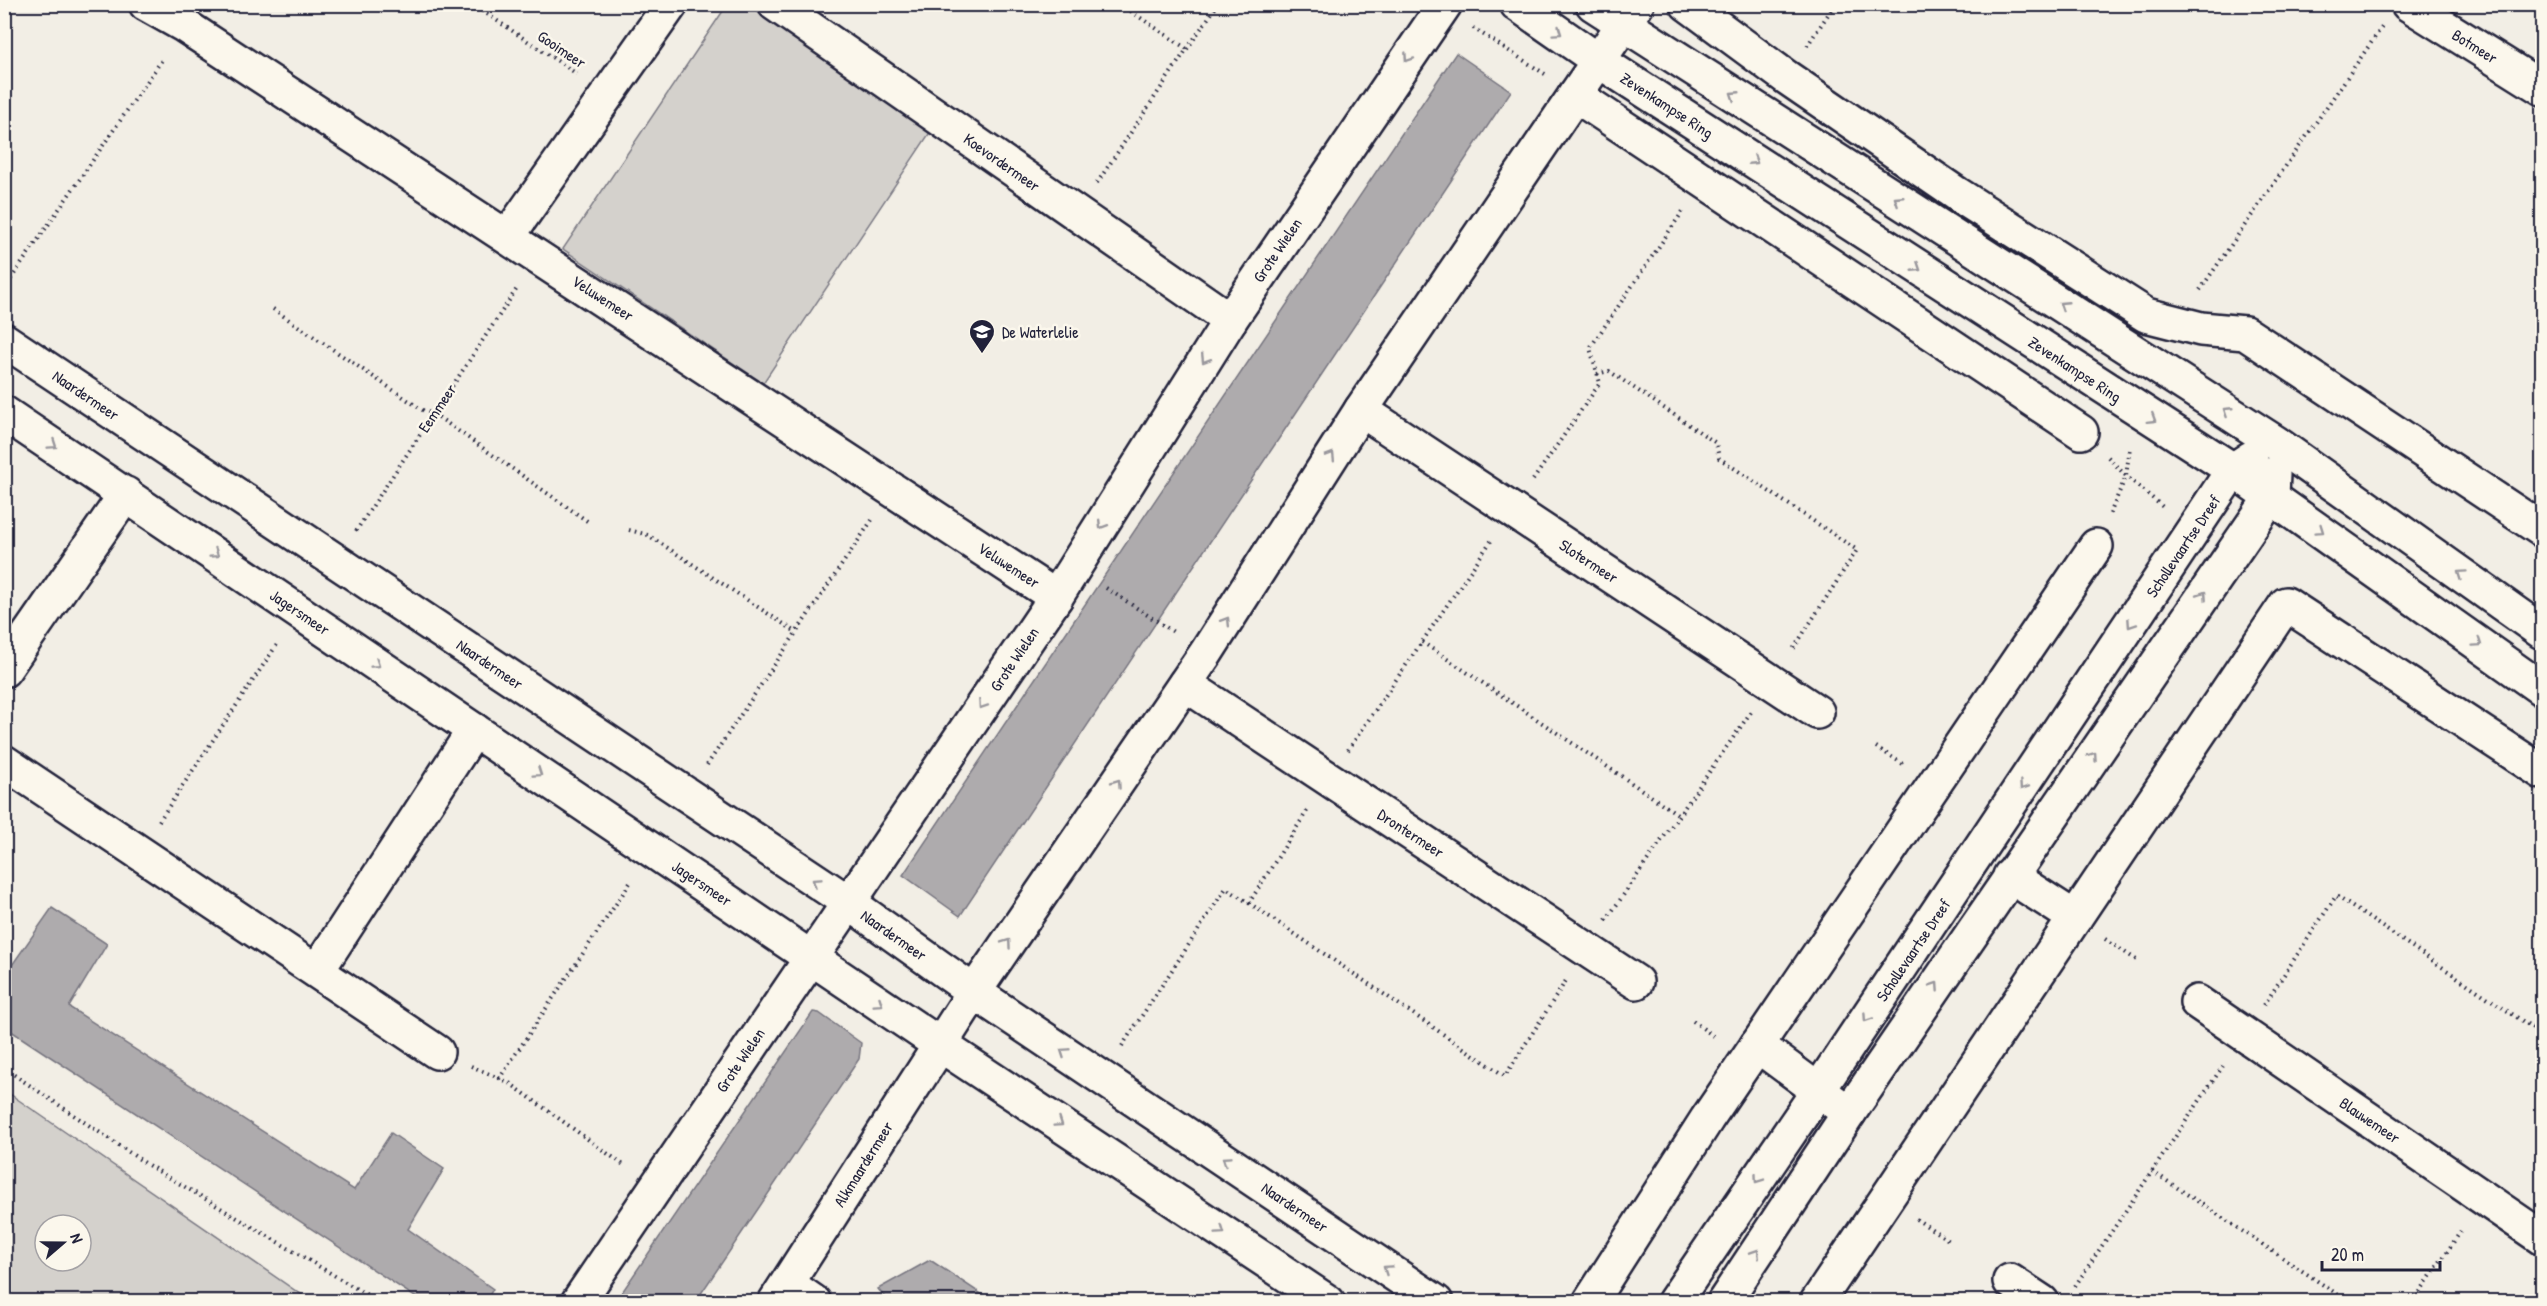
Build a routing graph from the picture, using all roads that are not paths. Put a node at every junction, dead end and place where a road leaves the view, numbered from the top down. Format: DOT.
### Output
graph roads {
  1 [pos="146,4"];
  2 [pos="671,4"];
  3 [pos="775,4"];
  4 [pos="1517,4"];
  5 [pos="1593,4"];
  6 [pos="1687,4"];
  7 [pos="1439,6"];
  8 [pos="2396,14"];
  9 [pos="1630,15"];
  10 [pos="1599,61"];
  11 [pos="2542,88"];
  12 [pos="1575,95"];
  13 [pos="508,236"];
  14 [pos="1230,320"];
  15 [pos="4,340"];
  16 [pos="1361,410"];
  17 [pos="4,413"];
  18 [pos="2081,432"];
  19 [pos="2276,443"];
  20 [pos="2233,470"];
  21 [pos="126,494"];
  22 [pos="2272,496"];
  23 [pos="2542,530"];
  24 [pos="2096,546"];
  25 [pos="1056,597"];
  26 [pos="2542,632"];
  27 [pos="4,670"];
  28 [pos="1185,684"];
  29 [pos="2542,689"];
  30 [pos="1817,712"];
  31 [pos="474,730"];
  32 [pos="4,762"];
  33 [pos="2542,772"];
  34 [pos="2010,876"];
  35 [pos="848,902"];
  36 [pos="2075,918"];
  37 [pos="811,957"];
  38 [pos="316,971"];
  39 [pos="1636,982"];
  40 [pos="974,992"];
  41 [pos="2197,1002"];
  42 [pos="939,1044"];
  43 [pos="1757,1045"];
  44 [pos="437,1052"];
  45 [pos="1818,1091"];
  46 [pos="1849,1113"];
  47 [pos="2542,1238"];
  48 [pos="2010,1281"];
  49 [pos="792,1296"];
  50 [pos="578,1302"];
  51 [pos="1329,1302"];
  52 [pos="1436,1302"];
  53 [pos="1590,1302"];
  54 [pos="1674,1302"];
  55 [pos="1724,1302"];
  56 [pos="1816,1302"];
  57 [pos="2042,1302"];
  1 -- 13 [label="street, Veluwemeer"];
  2 -- 13 [label="street"];
  3 -- 14 [label="street, Koevordermeer"];
  4 -- 10 [label="street, Zevenkampse Ring, one-way"];
  5 -- 9 [label="street"];
  6 -- 23 [label="street"];
  7 -- 14 [label="street, Grote Wielen, one-way"];
  8 -- 11 [label="street, Botmeer"];
  9 -- 10 [label="street"];
  19 -- 9 [label="street, one-way"];
  10 -- 12 [label="street"];
  10 -- 20 [label="street, Zevenkampse Ring, one-way"];
  12 -- 16 [label="street"];
  12 -- 18 [label="street"];
  13 -- 25 [label="street, Veluwemeer"];
  14 -- 25 [label="street, Grote Wielen, one-way"];
  35 -- 15 [label="street, Naardermeer, one-way"];
  28 -- 16 [label="street, one-way"];
  16 -- 30 [label="street, Slotermeer"];
  17 -- 21 [label="street, Jagersmeer, one-way"];
  19 -- 20 [label="street, Schollevaartse Dreef"];
  19 -- 22 [label="street"];
  26 -- 19 [label="street, one-way"];
  20 -- 22 [label="street, Zevenkampse Ring"];
  20 -- 45 [label="street, Schollevaartse Dreef, one-way"];
  21 -- 27 [label="street"];
  21 -- 31 [label="street, Jagersmeer, one-way"];
  22 -- 29 [label="street, Zevenkampse Ring, one-way"];
  34 -- 22 [label="street, one-way"];
  24 -- 43 [label="street"];
  25 -- 35 [label="street, Grote Wielen, one-way"];
  28 -- 39 [label="street, Drontermeer"];
  40 -- 28 [label="street, one-way"];
  31 -- 37 [label="street, Jagersmeer, one-way"];
  31 -- 38 [label="street"];
  32 -- 38 [label="street"];
  33 -- 36 [label="street"];
  34 -- 36 [label="street"];
  46 -- 34 [label="street, one-way"];
  35 -- 37 [label="street, Grote Wielen"];
  35 -- 40 [label="street, Naardermeer"];
  36 -- 56 [label="street"];
  37 -- 42 [label="street, one-way"];
  37 -- 50 [label="street, Grote Wielen"];
  38 -- 44 [label="street"];
  40 -- 42 [label="street"];
  52 -- 40 [label="street, Naardermeer, one-way"];
  41 -- 47 [label="street, Blauwemeer"];
  42 -- 49 [label="street, Alkmaardermeer"];
  42 -- 51 [label="street, one-way"];
  43 -- 45 [label="street"];
  43 -- 53 [label="street"];
  45 -- 46 [label="street"];
  45 -- 54 [label="street, Schollevaartse Dreef, one-way"];
  55 -- 46 [label="street, one-way"];
  48 -- 57 [label="street"];
}
